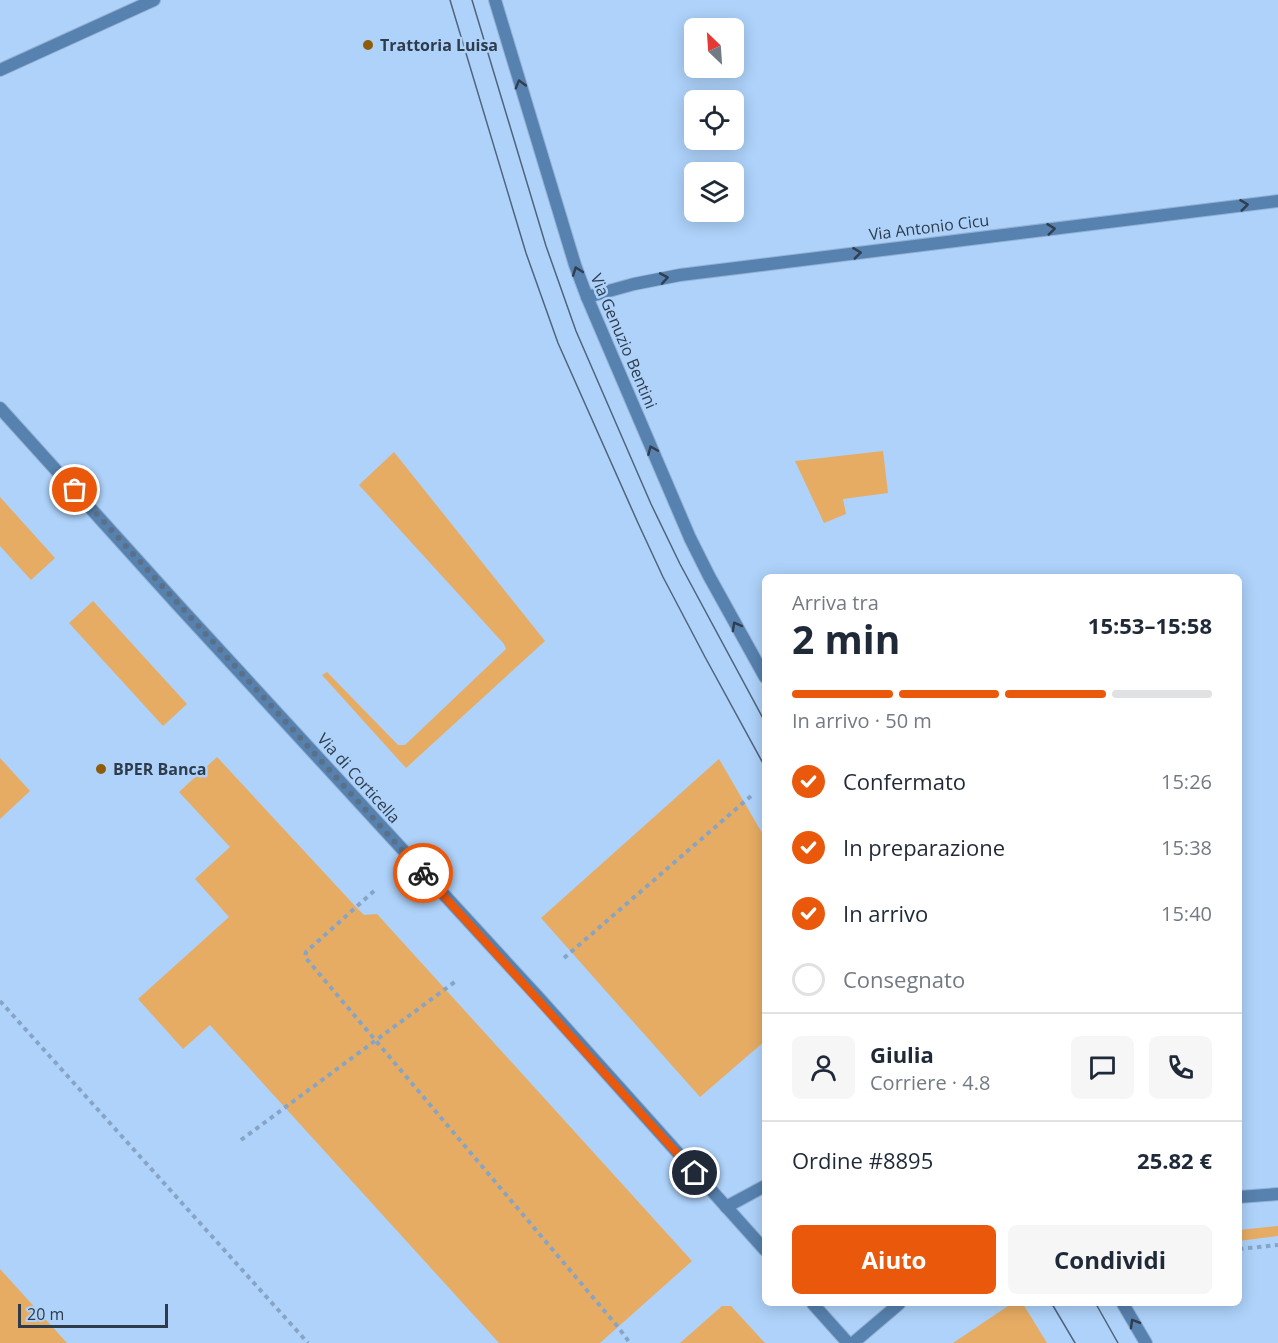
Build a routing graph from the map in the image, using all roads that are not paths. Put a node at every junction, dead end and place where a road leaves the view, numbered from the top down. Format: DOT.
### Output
graph roads {
  1 [pos="154,0"];
  2 [pos="495,0"];
  3 [pos="0,69"];
  4 [pos="1278,201"];
  5 [pos="587,297"];
  6 [pos="0,408"];
  7 [pos="762,672"];
  8 [pos="762,1188"];
  9 [pos="1278,1194"];
  10 [pos="1242,1197"];
  11 [pos="726,1208"];
  12 [pos="762,1247"];
  13 [pos="815,1306"];
  14 [pos="897,1306"];
  15 [pos="1124,1306"];
  16 [pos="848,1343"];
  17 [pos="853,1343"];
  18 [pos="1146,1343"];
  1 -- 3 [label="street"];
  5 -- 2 [label="street, Via Genuzio Bentini, one-way"];
  5 -- 4 [label="street, Via Antonio Cicu, one-way"];
  7 -- 5 [label="street, Via Genuzio Bentini, one-way"];
  6 -- 11 [label="street, Via di Corticella"];
  8 -- 11 [label="street"];
  9 -- 10 [label="street"];
  11 -- 12 [label="street, Via di Corticella"];
  13 -- 16 [label="street"];
  14 -- 17 [label="street"];
  18 -- 15 [label="street, one-way"];
}
